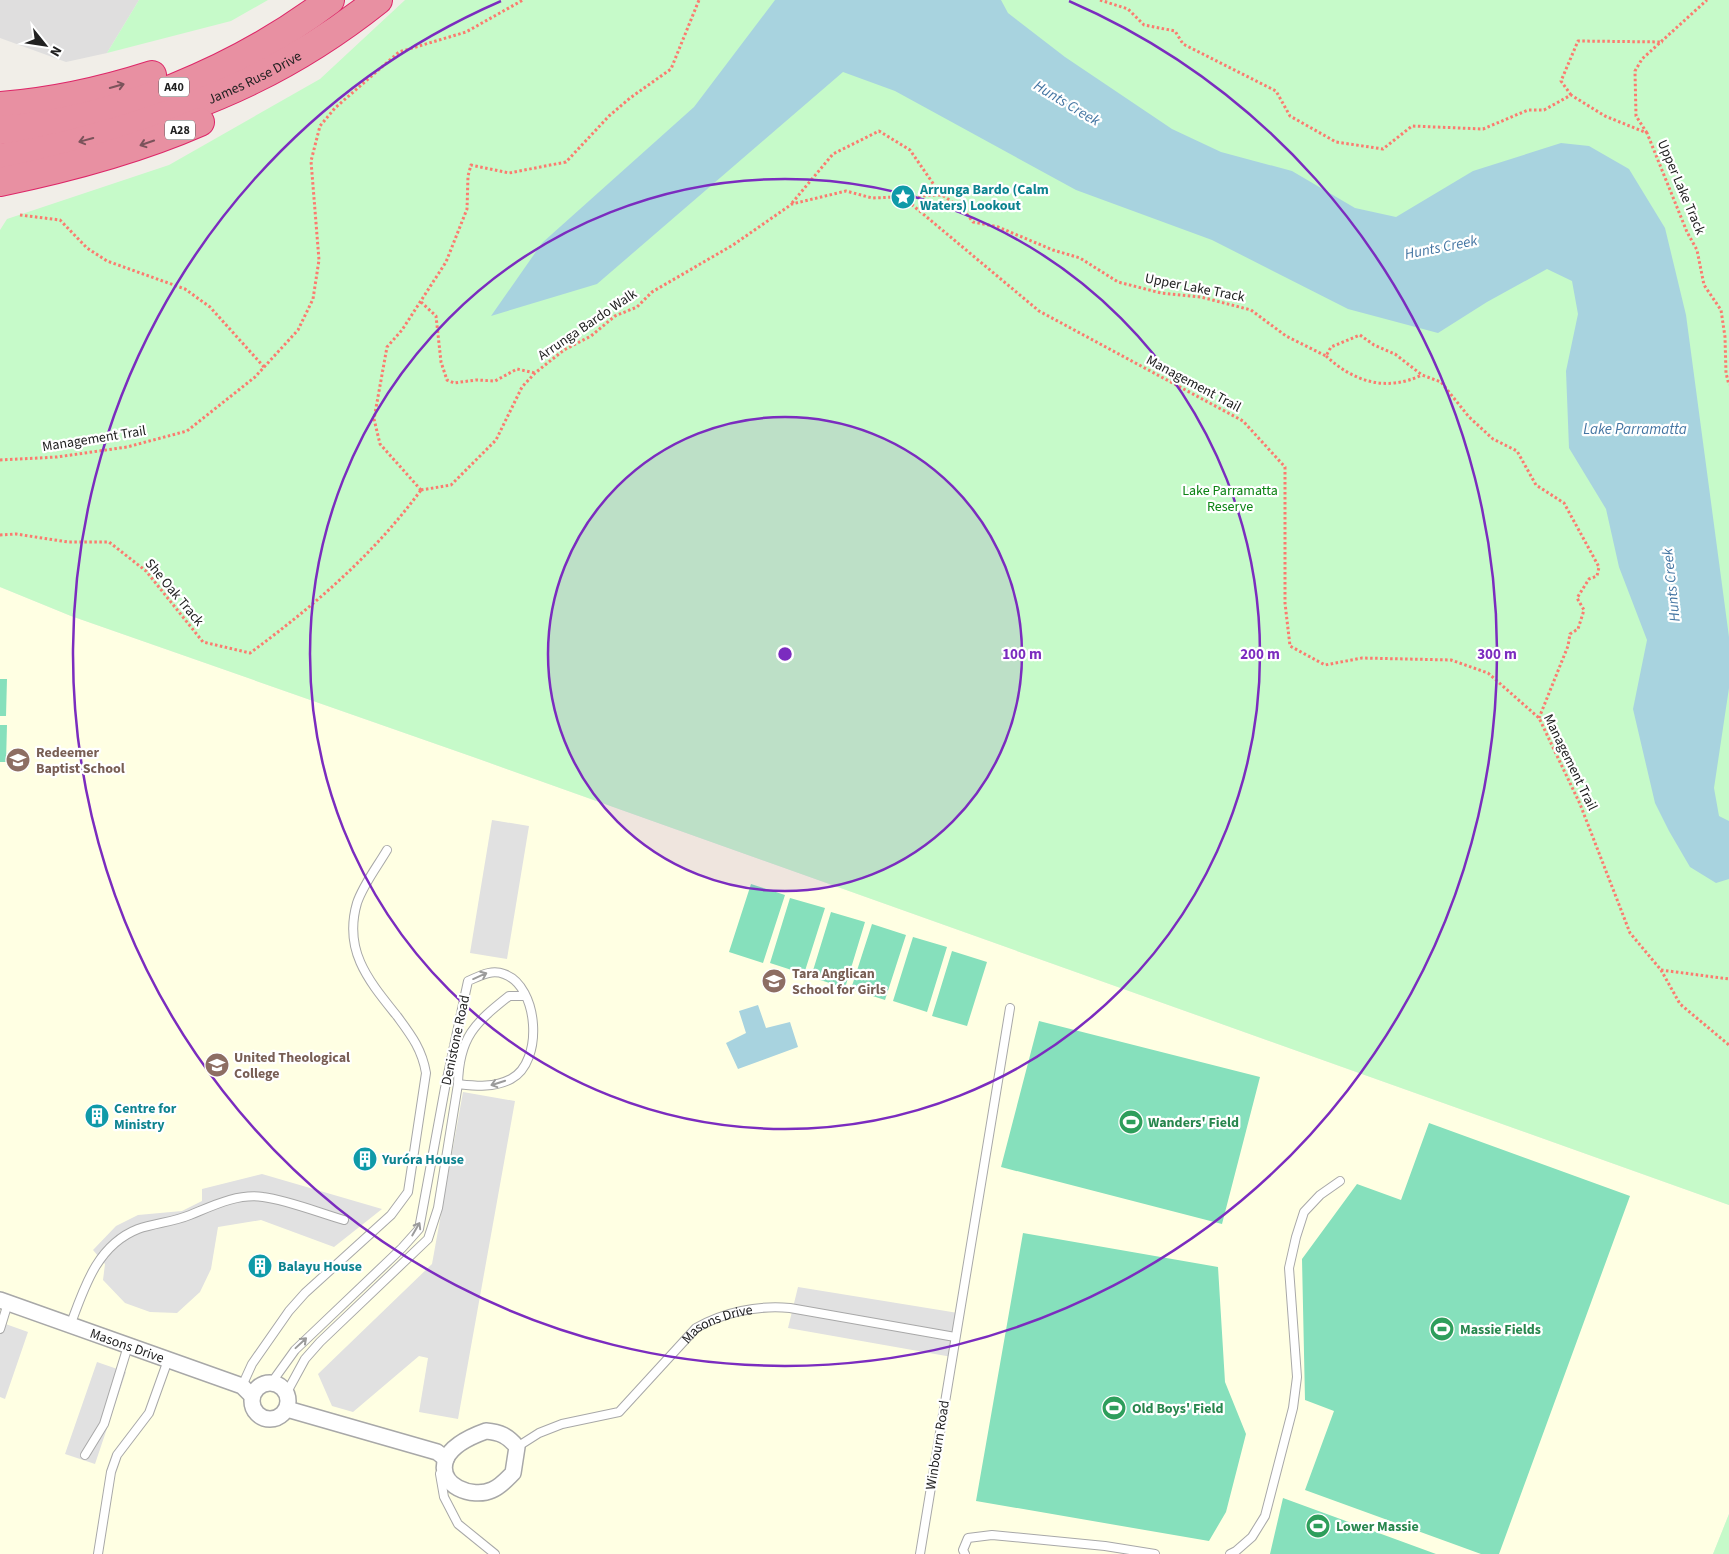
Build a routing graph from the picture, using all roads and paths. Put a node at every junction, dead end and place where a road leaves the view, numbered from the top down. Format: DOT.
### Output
graph roads {
  1 [pos="309,0"];
  2 [pos="330,0"];
  3 [pos="378,0"];
  4 [pos="523,0"];
  5 [pos="699,0"];
  6 [pos="1100,0"];
  7 [pos="1706,0"];
  8 [pos="338,30"];
  9 [pos="1664,42"];
  10 [pos="1571,95"];
  11 [pos="0,106"];
  12 [pos="0,130"];
  13 [pos="1647,133"];
  14 [pos="0,158"];
  15 [pos="0,182"];
  16 [pos="942,195"];
  17 [pos="903,197"];
  18 [pos="792,204"];
  19 [pos="20,215"];
  20 [pos="421,302"];
  21 [pos="1326,356"];
  22 [pos="264,368"];
  23 [pos="535,373"];
  24 [pos="1422,375"];
  25 [pos="1729,385"];
  26 [pos="0,460"];
  27 [pos="421,490"];
  28 [pos="0,535"];
  29 [pos="1539,718"];
  30 [pos="387,850"];
  31 [pos="1661,970"];
  32 [pos="1729,979"];
  33 [pos="525,996"];
  34 [pos="1010,1008"];
  35 [pos="1729,1045"];
  36 [pos="458,1084"];
  37 [pos="1340,1181"];
  38 [pos="344,1220"];
  39 [pos="4,1301"];
  40 [pos="70,1326"];
  41 [pos="0,1329"];
  42 [pos="955,1337"];
  43 [pos="128,1346"];
  44 [pos="168,1360"];
  45 [pos="272,1382"];
  46 [pos="247,1391"];
  47 [pos="287,1392"];
  48 [pos="287,1409"];
  49 [pos="517,1447"];
  50 [pos="85,1455"];
  51 [pos="442,1456"];
  52 [pos="1105,1546"];
  53 [pos="98,1554"];
  54 [pos="495,1554"];
  55 [pos="920,1554"];
  56 [pos="966,1554"];
  57 [pos="1116,1554"];
  58 [pos="1155,1554"];
  59 [pos="1230,1554"];
  11 -- 1 [label="highway, one-way"];
  2 -- 12 [label="highway, James Ruse Drive / A40"];
  3 -- 8 [label="highway, James Ruse Drive / A28"];
  4 -- 22 [label="path, Management Trail"];
  5 -- 20 [label="path"];
  6 -- 10 [label="path"];
  7 -- 9 [label="path"];
  8 -- 14 [label="highway, James Ruse Drive / A40, one-way"];
  8 -- 15 [label="highway, A28, one-way"];
  9 -- 10 [label="path"];
  9 -- 13 [label="path"];
  10 -- 13 [label="path, Upper Lake Track"];
  13 -- 25 [label="path, Upper Lake Track"];
  16 -- 17 [label="path"];
  16 -- 18 [label="path"];
  16 -- 21 [label="path, Upper Lake Track"];
  17 -- 18 [label="path, Arrunga Bardo Walk"];
  17 -- 29 [label="path, Management Trail"];
  18 -- 23 [label="path, Arrunga Bardo Walk"];
  19 -- 22 [label="path"];
  20 -- 23 [label="path"];
  20 -- 27 [label="path"];
  21 -- 24 [label="path, Upper Lake Track"];
  21 -- 24 [label="path"];
  22 -- 26 [label="path, Management Trail"];
  23 -- 27 [label="path, Arrunga Bardo Walk"];
  24 -- 29 [label="path"];
  27 -- 28 [label="path, She Oak Track"];
  29 -- 31 [label="path, Management Trail"];
  30 -- 46 [label="lane"];
  31 -- 32 [label="path"];
  31 -- 35 [label="path, Management Trail"];
  33 -- 36 [label="lane"];
  33 -- 36 [label="lane, Denistone Road, one-way"];
  45 -- 33 [label="lane, Denistone Road, one-way"];
  34 -- 42 [label="lane, Winbourn Road"];
  36 -- 47 [label="lane, Denistone Road"];
  37 -- 59 [label="lane"];
  38 -- 40 [label="lane"];
  39 -- 40 [label="street, Masons Drive"];
  39 -- 41 [label="lane"];
  40 -- 43 [label="street, Masons Drive"];
  42 -- 49 [label="lane, Masons Drive"];
  42 -- 55 [label="lane, Winbourn Road"];
  43 -- 44 [label="street, Masons Drive"];
  43 -- 50 [label="lane"];
  44 -- 46 [label="street, Masons Drive"];
  44 -- 53 [label="lane"];
  45 -- 46 [label="street"];
  45 -- 47 [label="street"];
  46 -- 48 [label="street"];
  47 -- 48 [label="street"];
  48 -- 51 [label="street"];
  49 -- 51 [label="street"];
  49 -- 51 [label="street"];
  51 -- 54 [label="lane"];
  52 -- 56 [label="lane"];
  52 -- 57 [label="lane"];
  52 -- 58 [label="lane"];
}
